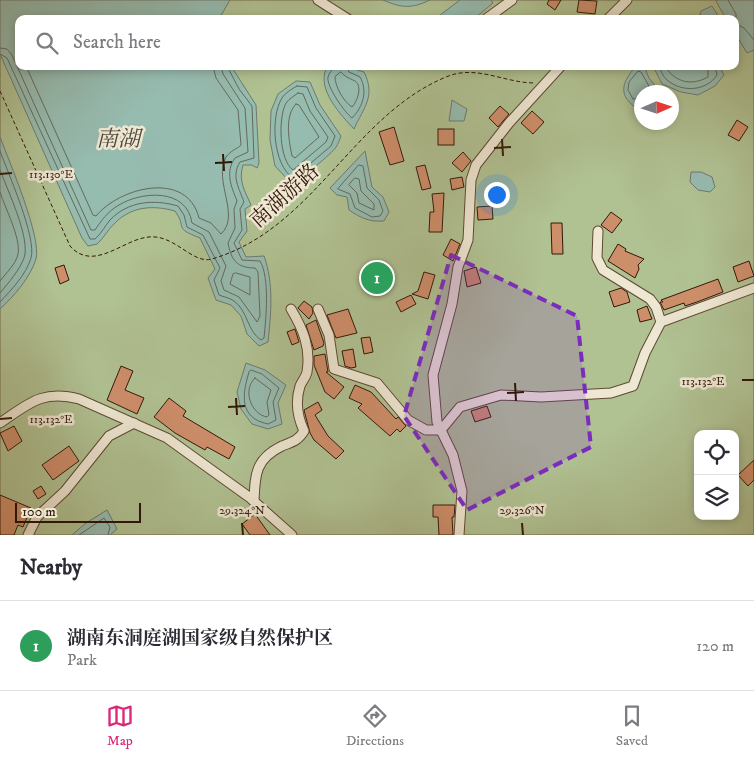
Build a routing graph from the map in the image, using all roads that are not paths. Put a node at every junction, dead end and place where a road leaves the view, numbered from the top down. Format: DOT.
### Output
graph roads {
  1 [pos="318,0"];
  2 [pos="512,0"];
  3 [pos="627,0"];
  4 [pos="342,15"];
  5 [pos="491,15"];
  6 [pos="612,15"];
  7 [pos="557,70"];
  8 [pos="598,231"];
  9 [pos="754,288"];
  10 [pos="318,309"];
  11 [pos="291,310"];
  12 [pos="661,322"];
  13 [pos="0,423"];
  14 [pos="134,423"];
  15 [pos="441,430"];
  16 [pos="254,502"];
  17 [pos="28,535"];
  18 [pos="292,535"];
  19 [pos="460,535"];
  1 -- 4 [label="street"];
  2 -- 5 [label="street"];
  3 -- 6 [label="street"];
  7 -- 15 [label="street"];
  8 -- 12 [label="street"];
  9 -- 12 [label="street"];
  10 -- 15 [label="street"];
  11 -- 16 [label="street"];
  12 -- 15 [label="street"];
  13 -- 14 [label="street"];
  14 -- 16 [label="street"];
  14 -- 17 [label="street"];
  15 -- 19 [label="street"];
  16 -- 18 [label="street"];
}
